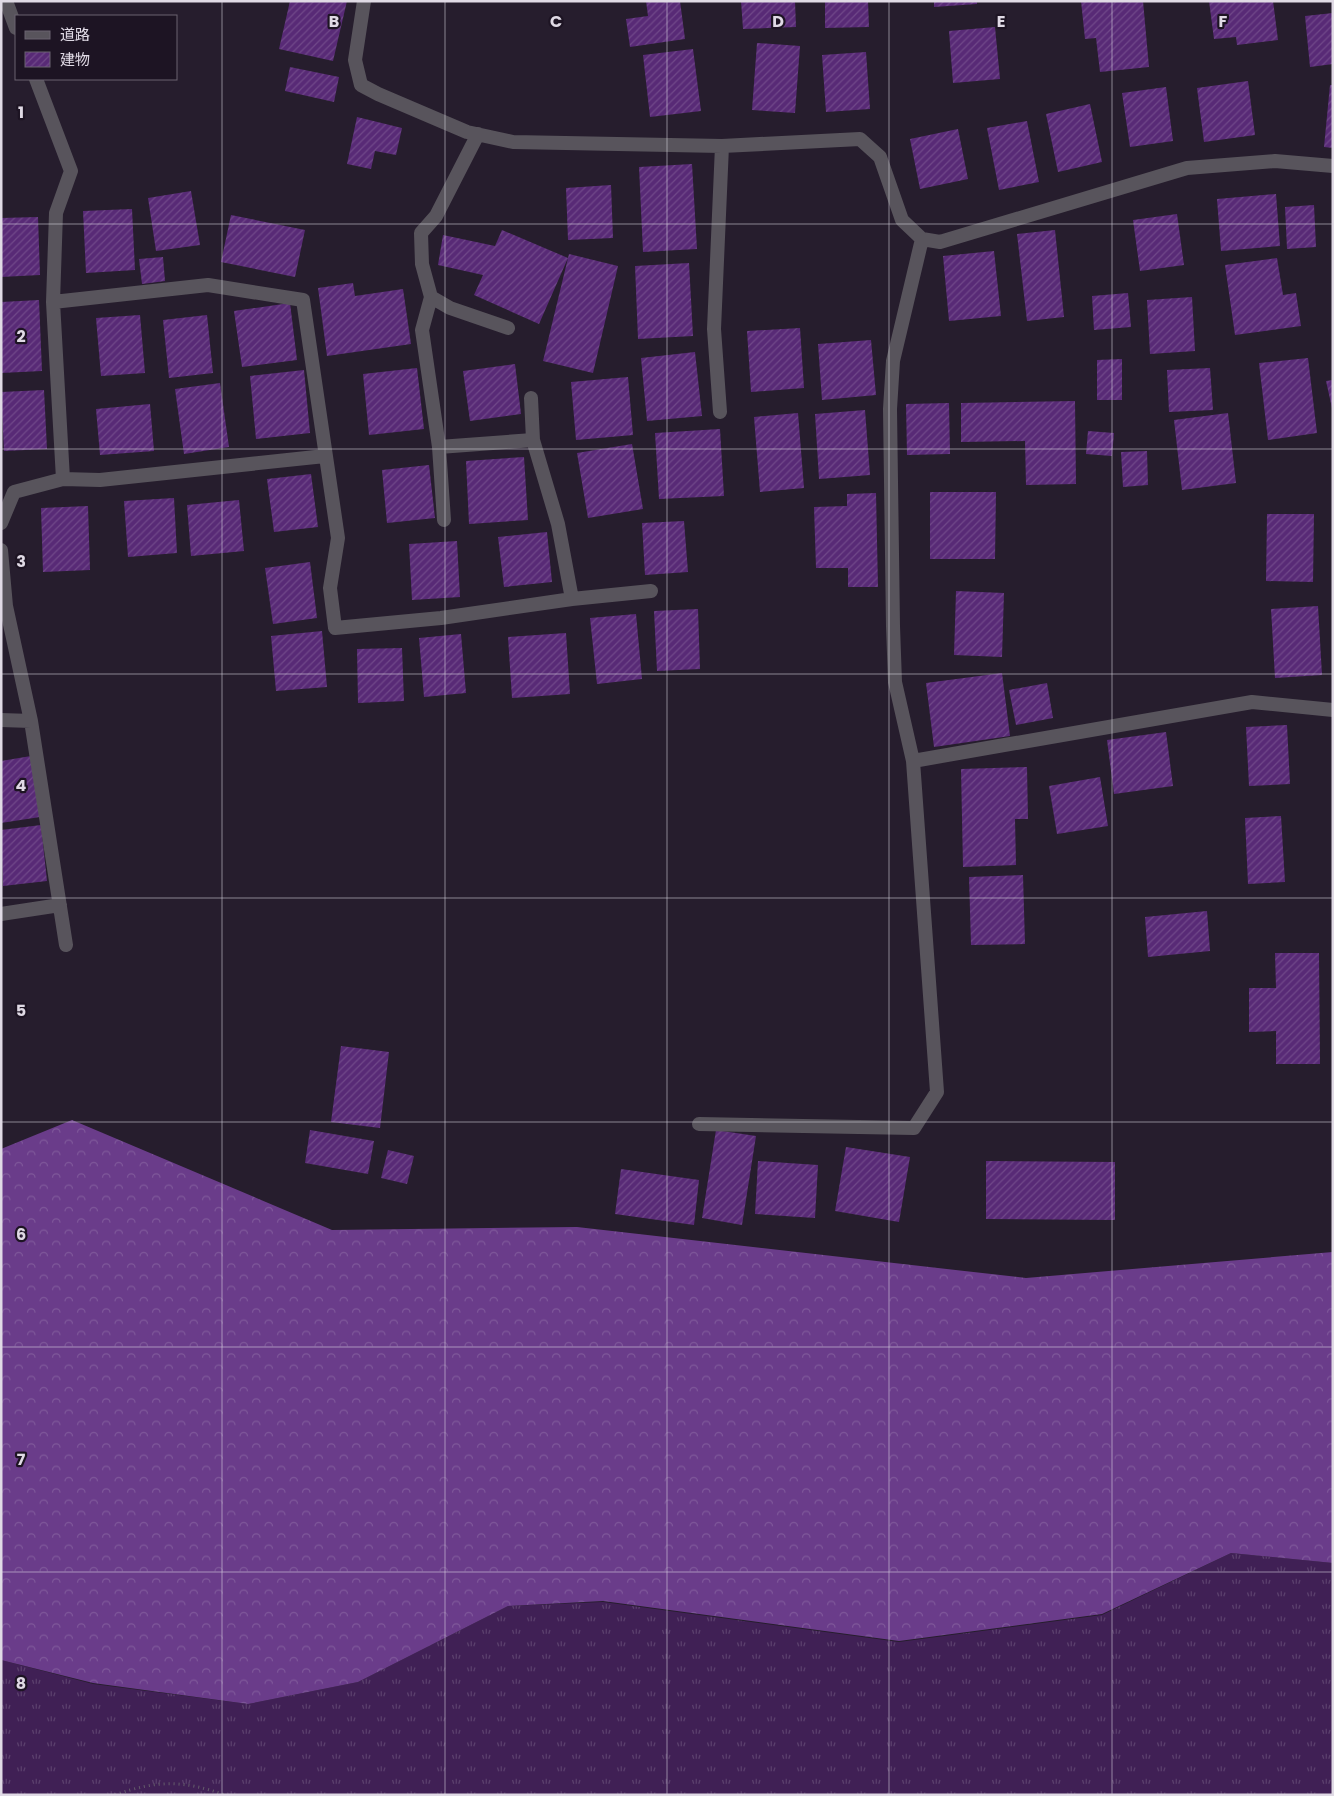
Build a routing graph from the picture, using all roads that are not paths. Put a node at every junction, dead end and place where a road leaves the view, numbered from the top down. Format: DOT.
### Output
graph roads {
  1 [pos="6,1"];
  2 [pos="364,1"];
  3 [pos="15,25"];
  4 [pos="36,80"];
  5 [pos="478,134"];
  6 [pos="722,146"];
  7 [pos="1333,166"];
  8 [pos="922,238"];
  9 [pos="431,297"];
  10 [pos="53,302"];
  11 [pos="508,328"];
  12 [pos="531,398"];
  13 [pos="720,412"];
  14 [pos="533,440"];
  15 [pos="439,447"];
  16 [pos="325,456"];
  17 [pos="63,479"];
  18 [pos="444,520"];
  19 [pos="1,523"];
  20 [pos="1,550"];
  21 [pos="651,591"];
  22 [pos="572,599"];
  23 [pos="1333,710"];
  24 [pos="1,720"];
  25 [pos="31,721"];
  26 [pos="913,761"];
  27 [pos="60,905"];
  28 [pos="1,914"];
  29 [pos="66,945"];
  30 [pos="699,1124"];
  1 -- 3 [label="street"];
  2 -- 5 [label="street"];
  4 -- 10 [label="street"];
  5 -- 6 [label="street"];
  5 -- 9 [label="street"];
  6 -- 8 [label="street"];
  6 -- 13 [label="street"];
  7 -- 8 [label="street"];
  8 -- 26 [label="street"];
  9 -- 11 [label="street"];
  9 -- 15 [label="street"];
  10 -- 16 [label="street"];
  10 -- 17 [label="street"];
  12 -- 14 [label="street"];
  14 -- 15 [label="street"];
  14 -- 22 [label="street"];
  15 -- 18 [label="street"];
  16 -- 17 [label="street"];
  16 -- 22 [label="street"];
  17 -- 19 [label="street"];
  20 -- 25 [label="street"];
  21 -- 22 [label="street"];
  23 -- 26 [label="street"];
  24 -- 25 [label="street"];
  25 -- 27 [label="street"];
  26 -- 30 [label="street"];
  27 -- 28 [label="street"];
  27 -- 29 [label="street"];
}
